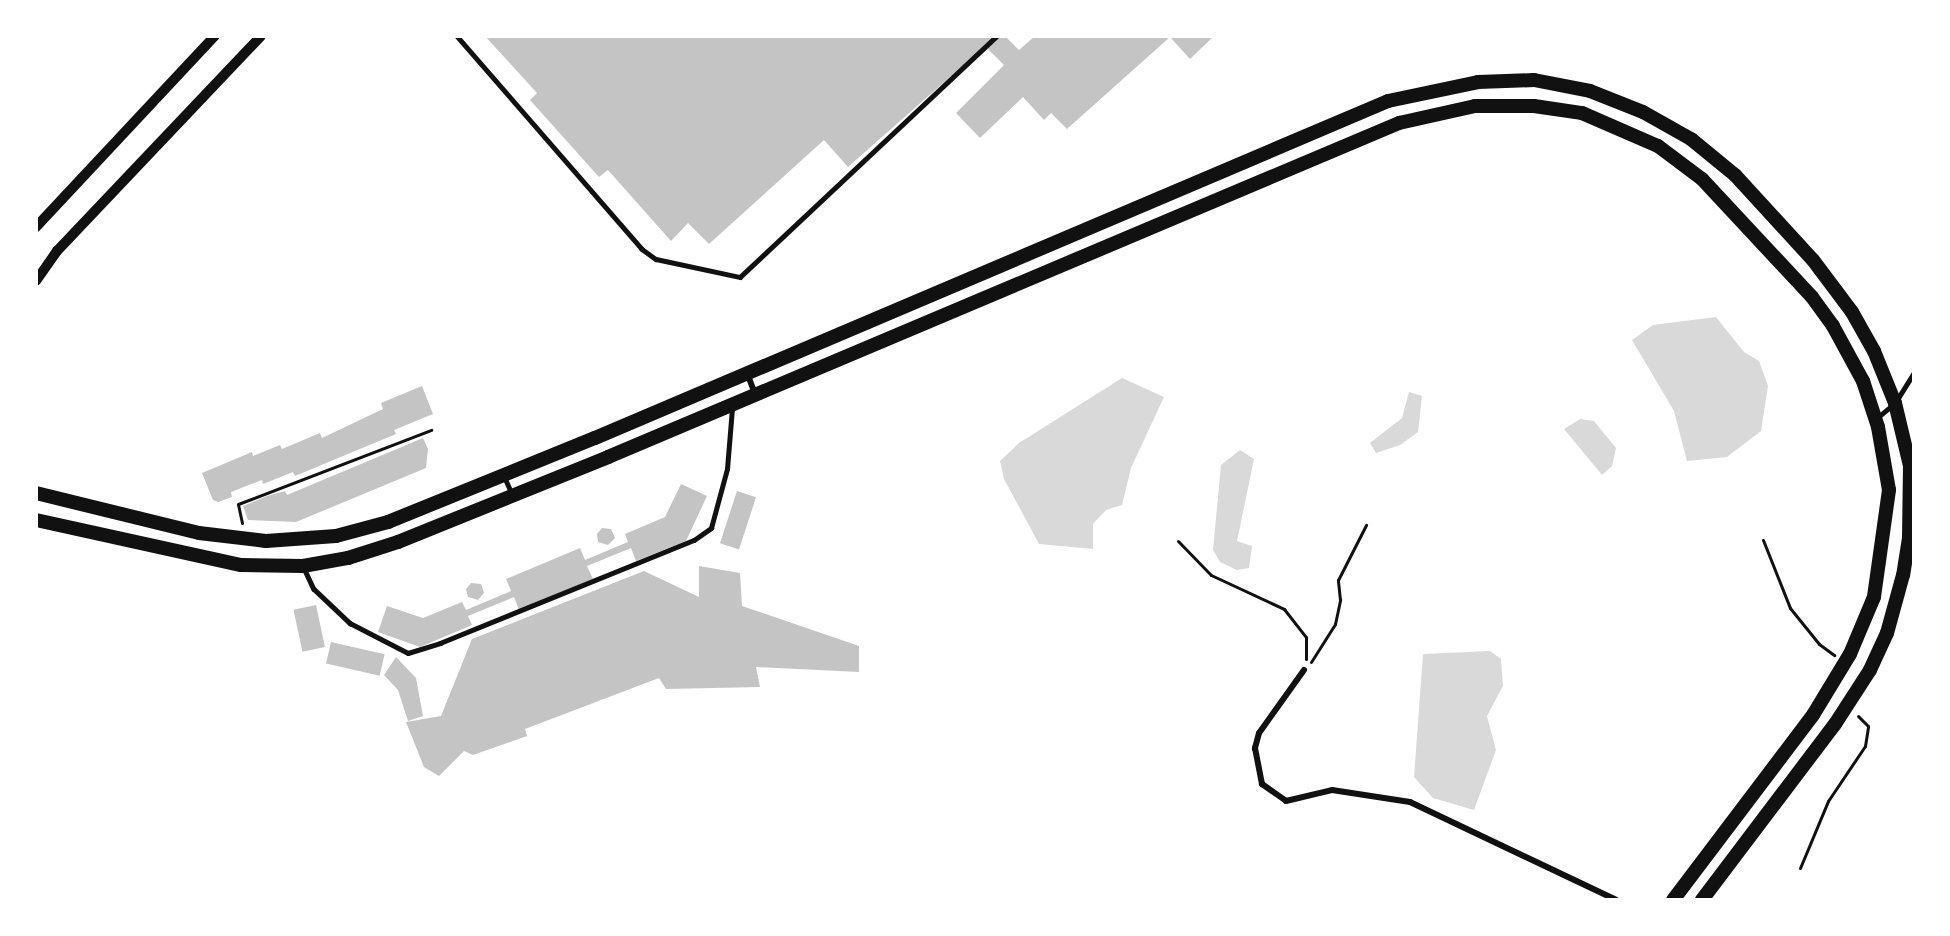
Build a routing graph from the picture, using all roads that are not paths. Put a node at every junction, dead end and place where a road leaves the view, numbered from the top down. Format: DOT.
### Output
graph roads {
  1 [pos="215,36"];
  2 [pos="261,36"];
  3 [pos="457,36"];
  4 [pos="997,36"];
  5 [pos="36,227"];
  6 [pos="36,281"];
  7 [pos="747,372"];
  8 [pos="1914,372"];
  9 [pos="755,394"];
  10 [pos="1895,403"];
  11 [pos="732,404"];
  12 [pos="1875,419"];
  13 [pos="504,475"];
  14 [pos="36,493"];
  15 [pos="512,494"];
  16 [pos="36,520"];
  17 [pos="303,566"];
  18 [pos="1304,670"];
  19 [pos="1821,703"];
  20 [pos="1841,714"];
  21 [pos="1616,900"];
  22 [pos="1673,900"];
  23 [pos="1702,900"];
  1 -- 5 [label="street"];
  2 -- 6 [label="street"];
  3 -- 4 [label="lane"];
  7 -- 9 [label="street"];
  7 -- 10 [label="main road"];
  7 -- 13 [label="main road"];
  8 -- 10 [label="lane"];
  9 -- 11 [label="main road"];
  9 -- 12 [label="main road"];
  10 -- 12 [label="lane"];
  10 -- 20 [label="main road"];
  11 -- 15 [label="main road"];
  11 -- 17 [label="lane"];
  12 -- 19 [label="main road"];
  13 -- 14 [label="main road"];
  13 -- 15 [label="lane"];
  15 -- 17 [label="main road"];
  16 -- 17 [label="main road"];
  18 -- 21 [label="street"];
  19 -- 20 [label="main road"];
  19 -- 22 [label="main road"];
  20 -- 23 [label="main road"];
}
